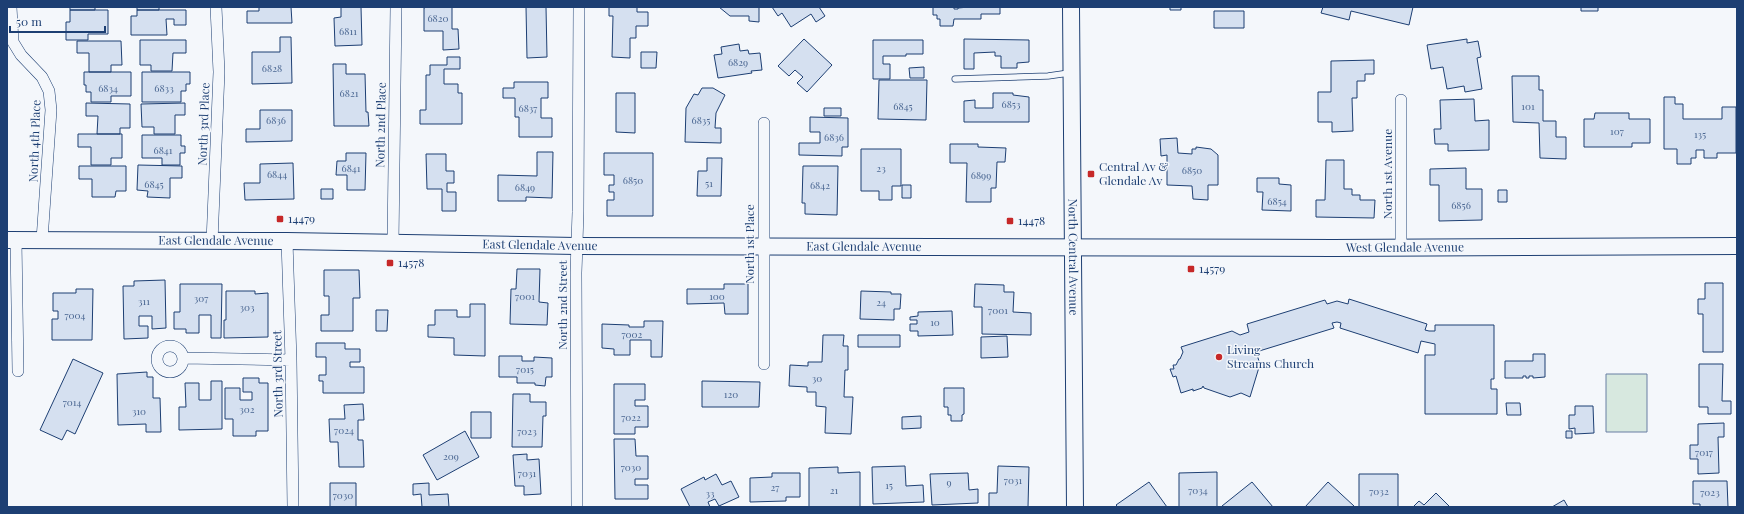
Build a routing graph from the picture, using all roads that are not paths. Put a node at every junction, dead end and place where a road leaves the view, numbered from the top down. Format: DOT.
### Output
graph roads {
  1 [pos="11,7"];
  2 [pos="216,7"];
  3 [pos="396,7"];
  4 [pos="579,7"];
  5 [pos="1071,7"];
  6 [pos="1072,73"];
  7 [pos="955,79"];
  8 [pos="1401,100"];
  9 [pos="764,124"];
  10 [pos="11,240"];
  11 [pos="42,240"];
  12 [pos="287,241"];
  13 [pos="212,242"];
  14 [pos="392,243"];
  15 [pos="576,246"];
  16 [pos="763,246"];
  17 [pos="1072,246"];
  18 [pos="1737,246"];
  19 [pos="1401,248"];
  20 [pos="183,358"];
  21 [pos="291,360"];
  22 [pos="764,364"];
  23 [pos="18,371"];
  24 [pos="293,507"];
  25 [pos="577,507"];
  26 [pos="1075,507"];
  1 -- 11 [label="street, North 4th Place"];
  2 -- 13 [label="street, North 3rd Place"];
  3 -- 14 [label="street, North 2nd Place"];
  4 -- 15 [label="street, North 2nd Street"];
  5 -- 6 [label="main road, North Central Avenue"];
  6 -- 7 [label="lane"];
  6 -- 17 [label="main road, North Central Avenue"];
  8 -- 19 [label="street, North 1st Avenue"];
  9 -- 16 [label="street, North 1st Place"];
  10 -- 11 [label="main road, East Glendale Avenue"];
  10 -- 23 [label="street"];
  11 -- 13 [label="main road, East Glendale Avenue"];
  12 -- 13 [label="main road, East Glendale Avenue"];
  12 -- 14 [label="main road, East Glendale Avenue"];
  12 -- 21 [label="street, North 3rd Street"];
  14 -- 15 [label="main road, East Glendale Avenue"];
  15 -- 16 [label="main road, East Glendale Avenue"];
  15 -- 25 [label="street, North 2nd Street"];
  16 -- 17 [label="main road, East Glendale Avenue"];
  16 -- 22 [label="street, North 1st Place"];
  17 -- 19 [label="main road, West Glendale Avenue"];
  17 -- 26 [label="main road, North Central Avenue"];
  18 -- 19 [label="main road, West Glendale Avenue"];
  20 -- 21 [label="street"];
  21 -- 24 [label="street, North 3rd Street"];
}
